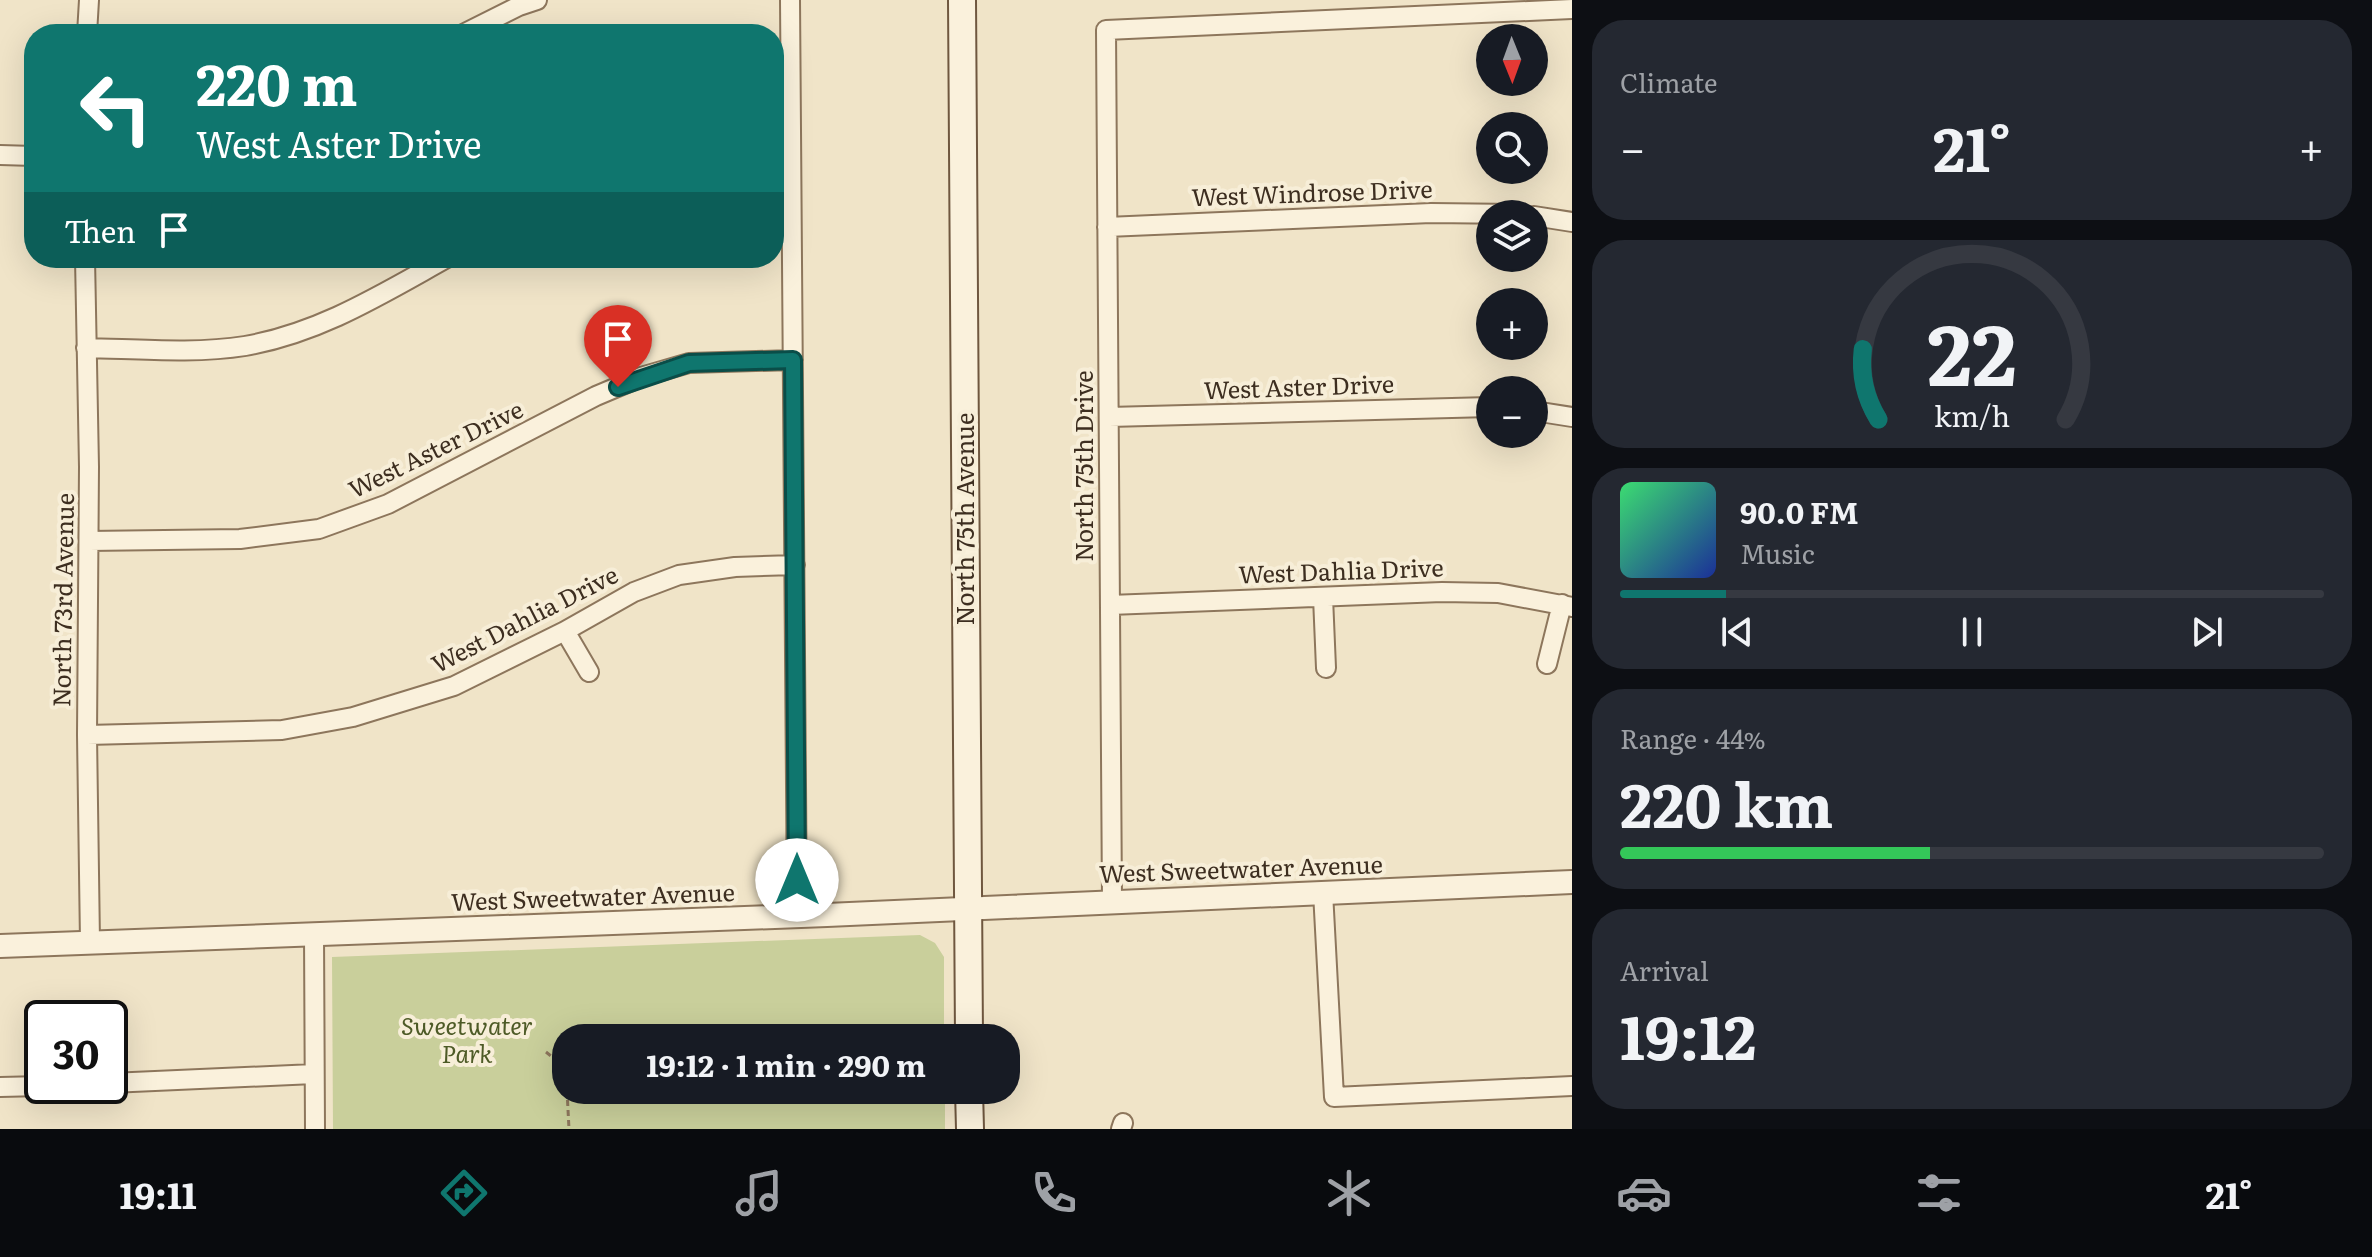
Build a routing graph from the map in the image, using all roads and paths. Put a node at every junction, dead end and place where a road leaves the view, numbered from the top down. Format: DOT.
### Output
graph roads {
  1 [pos="89,0"];
  2 [pos="537,0"];
  3 [pos="790,0"];
  4 [pos="962,0"];
  5 [pos="1572,9"];
  6 [pos="88,24"];
  7 [pos="483,24"];
  8 [pos="784,116"];
  9 [pos="0,155"];
  10 [pos="24,156"];
  11 [pos="784,192"];
  12 [pos="1476,214"];
  13 [pos="1548,218"];
  14 [pos="1572,222"];
  15 [pos="1107,227"];
  16 [pos="85,268"];
  17 [pos="429,268"];
  18 [pos="86,348"];
  19 [pos="793,360"];
  20 [pos="1476,407"];
  21 [pos="1548,413"];
  22 [pos="1109,417"];
  23 [pos="1572,417"];
  24 [pos="89,541"];
  25 [pos="795,565"];
  26 [pos="1323,597"];
  27 [pos="1110,605"];
  28 [pos="1567,606"];
  29 [pos="565,631"];
  30 [pos="1547,664"];
  31 [pos="1326,668"];
  32 [pos="589,672"];
  33 [pos="87,735"];
  34 [pos="1572,882"];
  35 [pos="1323,892"];
  36 [pos="1112,901"];
  37 [pos="968,908"];
  38 [pos="797,916"];
  39 [pos="314,934"];
  40 [pos="90,942"];
  41 [pos="0,946"];
  42 [pos="969,1024"];
  43 [pos="546,1052"];
  44 [pos="552,1057"];
  45 [pos="314,1074"];
  46 [pos="128,1082"];
  47 [pos="24,1086"];
  48 [pos="1572,1086"];
  49 [pos="0,1087"];
  50 [pos="568,1104"];
  51 [pos="969,1104"];
  52 [pos="315,1129"];
  53 [pos="569,1129"];
  54 [pos="970,1129"];
  1 -- 6 [label="street"];
  2 -- 7 [label="street"];
  3 -- 8 [label="street"];
  4 -- 37 [label="main road, North 75th Avenue"];
  5 -- 15 [label="street, North 75th Drive"];
  9 -- 10 [label="street"];
  11 -- 19 [label="street"];
  12 -- 15 [label="street, West Windrose Drive"];
  13 -- 14 [label="street"];
  15 -- 22 [label="street, North 75th Drive"];
  16 -- 18 [label="street, North 73rd Avenue"];
  17 -- 18 [label="street"];
  18 -- 24 [label="street, North 73rd Avenue"];
  19 -- 24 [label="street, West Aster Drive"];
  19 -- 25 [label="street"];
  20 -- 22 [label="street, West Aster Drive"];
  21 -- 23 [label="street"];
  22 -- 27 [label="street, North 75th Drive"];
  24 -- 33 [label="street, North 73rd Avenue"];
  25 -- 29 [label="street, West Dahlia Drive"];
  25 -- 38 [label="street"];
  26 -- 27 [label="street, West Dahlia Drive"];
  26 -- 28 [label="street, West Dahlia Drive"];
  26 -- 31 [label="street"];
  27 -- 36 [label="street, North 75th Drive"];
  28 -- 30 [label="street"];
  29 -- 32 [label="street"];
  29 -- 33 [label="street, West Dahlia Drive"];
  33 -- 40 [label="street, North 73rd Avenue"];
  34 -- 35 [label="street, West Sweetwater Avenue"];
  35 -- 36 [label="street, West Sweetwater Avenue"];
  35 -- 48 [label="street"];
  36 -- 37 [label="street, West Sweetwater Avenue"];
  37 -- 38 [label="street, West Sweetwater Avenue"];
  37 -- 42 [label="main road, North 75th Avenue"];
  38 -- 39 [label="street, West Sweetwater Avenue"];
  39 -- 40 [label="street, West Sweetwater Avenue"];
  39 -- 45 [label="street"];
  40 -- 41 [label="street, West Sweetwater Avenue"];
  43 -- 44 [label="path"];
  45 -- 46 [label="street"];
  45 -- 52 [label="street"];
  47 -- 49 [label="street"];
  50 -- 53 [label="path"];
  51 -- 54 [label="main road"];
}
